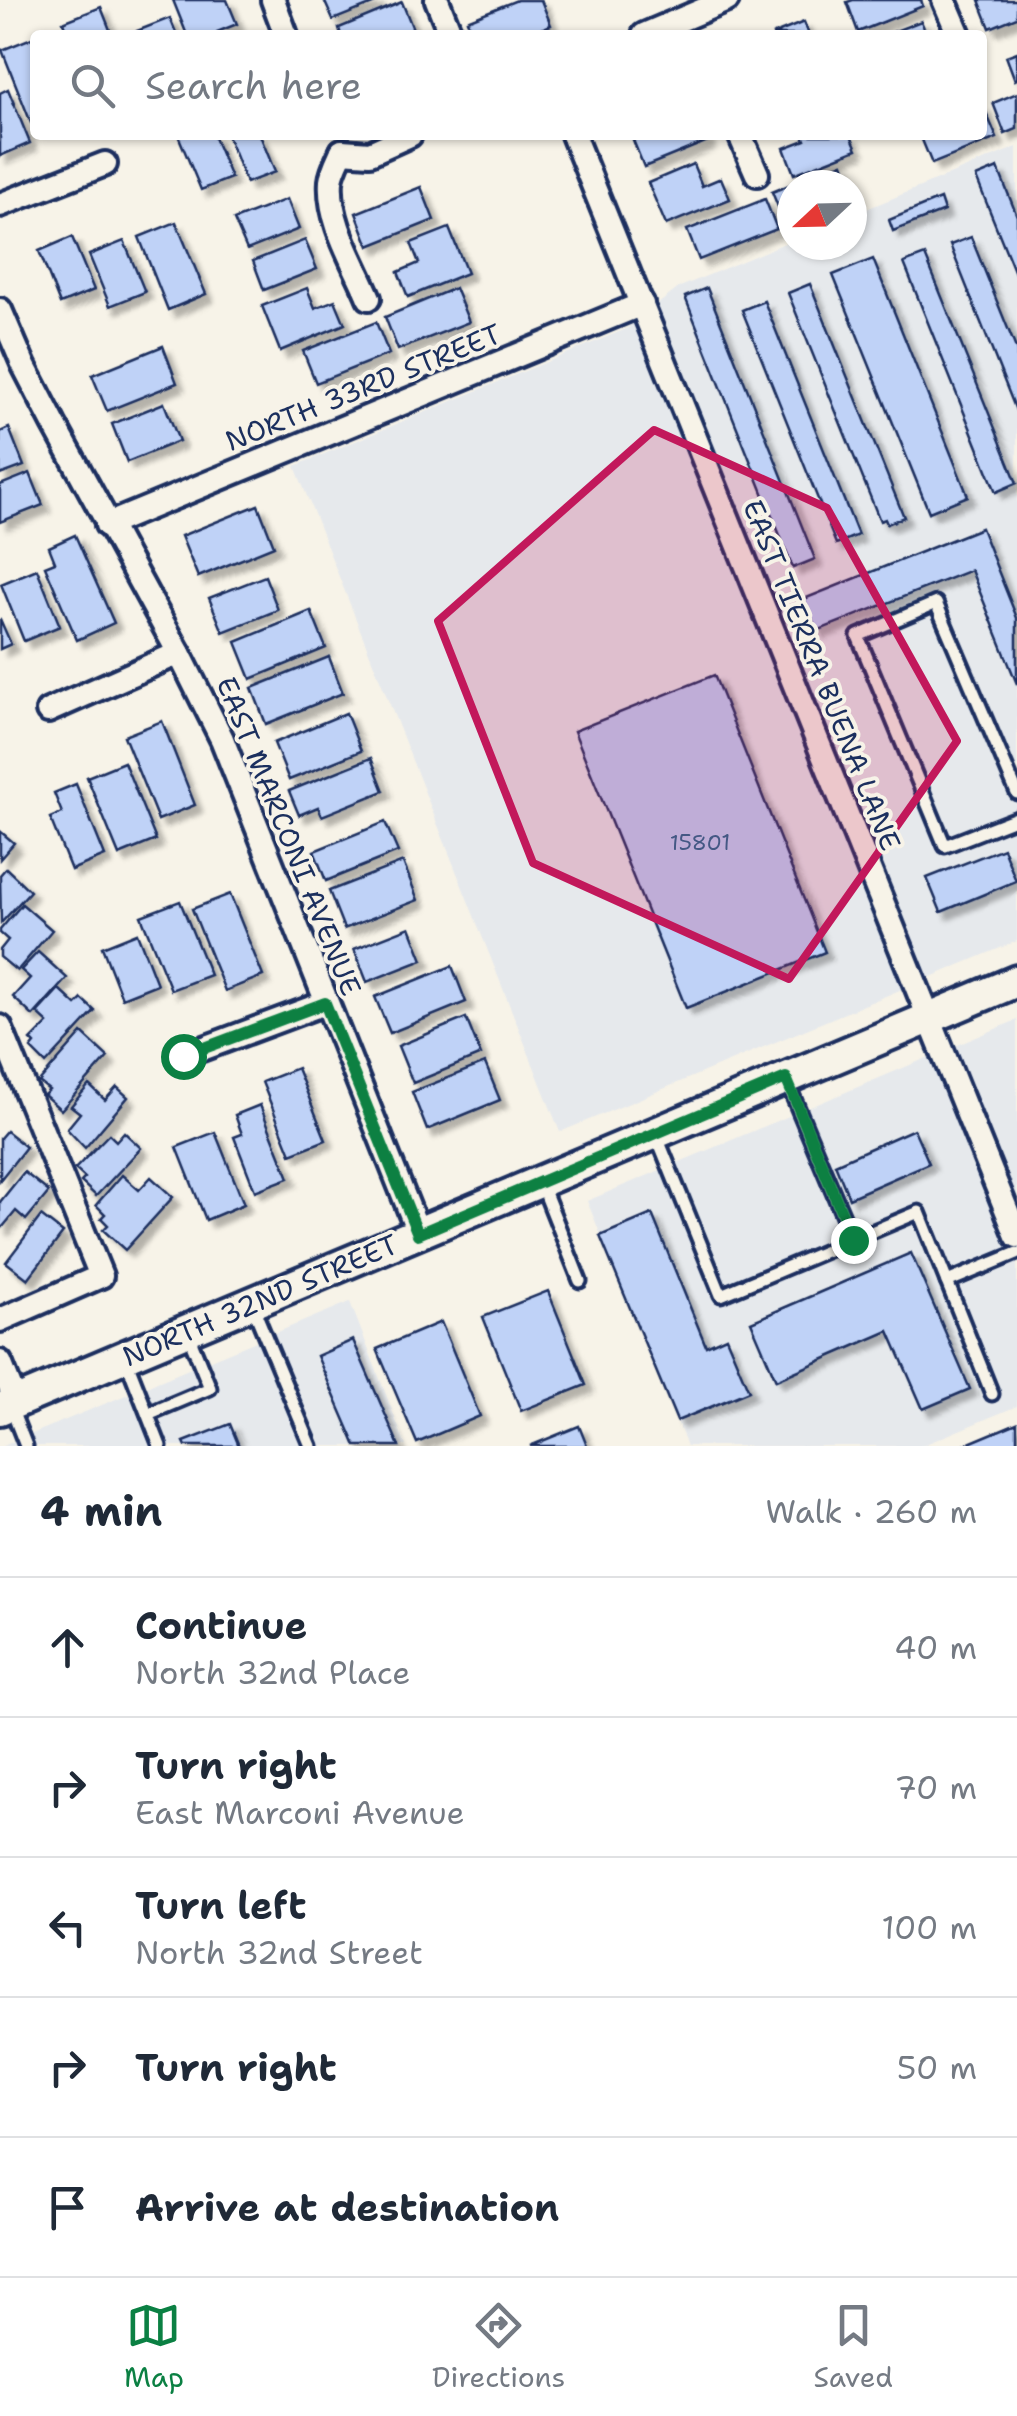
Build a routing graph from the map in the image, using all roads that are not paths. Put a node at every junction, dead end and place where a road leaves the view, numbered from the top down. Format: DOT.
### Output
graph roads {
  1 [pos="273,0"];
  2 [pos="437,0"];
  3 [pos="727,0"];
  4 [pos="944,0"];
  5 [pos="698,15"];
  6 [pos="284,30"];
  7 [pos="449,30"];
  8 [pos="658,30"];
  9 [pos="957,30"];
  10 [pos="398,140"];
  11 [pos="575,140"];
  12 [pos="742,140"];
  13 [pos="334,143"];
  14 [pos="105,164"];
  15 [pos="757,174"];
  16 [pos="0,206"];
  17 [pos="369,298"];
  18 [pos="642,304"];
  19 [pos="0,310"];
  20 [pos="107,524"];
  21 [pos="179,653"];
  22 [pos="48,711"];
  23 [pos="1017,793"];
  24 [pos="1017,818"];
  25 [pos="1012,987"];
  26 [pos="325,1003"];
  27 [pos="928,1019"];
  28 [pos="0,1027"];
  29 [pos="183,1056"];
  30 [pos="786,1078"];
  31 [pos="655,1133"];
  32 [pos="540,1181"];
  33 [pos="418,1234"];
  34 [pos="1017,1236"];
  35 [pos="853,1240"];
  36 [pos="1017,1253"];
  37 [pos="580,1281"];
  38 [pos="947,1282"];
  39 [pos="252,1303"];
  40 [pos="0,1320"];
  41 [pos="186,1331"];
  42 [pos="125,1356"];
  43 [pos="0,1362"];
  44 [pos="992,1394"];
  45 [pos="8,1405"];
  46 [pos="148,1414"];
  47 [pos="26,1446"];
  48 [pos="160,1446"];
  49 [pos="311,1446"];
  1 -- 6 [label="street"];
  2 -- 7 [label="street"];
  3 -- 5 [label="street"];
  4 -- 9 [label="street"];
  5 -- 8 [label="street"];
  10 -- 13 [label="street"];
  11 -- 18 [label="street, EAST TIERRA BUENA LANE"];
  12 -- 15 [label="street"];
  13 -- 17 [label="street"];
  14 -- 16 [label="street"];
  18 -- 20 [label="street, NORTH 33RD STREET"];
  18 -- 27 [label="street, EAST TIERRA BUENA LANE"];
  19 -- 20 [label="street, EAST MARCONI AVENUE"];
  20 -- 21 [label="street, EAST MARCONI AVENUE"];
  21 -- 22 [label="street"];
  21 -- 26 [label="street, EAST MARCONI AVENUE"];
  23 -- 24 [label="lane"];
  25 -- 27 [label="main road, NORTH 32ND STREET"];
  26 -- 29 [label="street"];
  26 -- 33 [label="street, EAST MARCONI AVENUE"];
  27 -- 30 [label="main road, NORTH 32ND STREET"];
  27 -- 34 [label="street, EAST TIERRA BUENA LANE"];
  28 -- 40 [label="street"];
  30 -- 31 [label="main road, NORTH 32ND STREET"];
  30 -- 35 [label="lane"];
  31 -- 32 [label="main road, NORTH 32ND STREET"];
  31 -- 35 [label="lane"];
  32 -- 33 [label="main road, NORTH 32ND STREET"];
  32 -- 37 [label="lane"];
  33 -- 39 [label="main road, NORTH 32ND STREET"];
  35 -- 38 [label="lane"];
  36 -- 38 [label="lane"];
  38 -- 44 [label="lane"];
  39 -- 41 [label="main road, NORTH 32ND STREET"];
  39 -- 49 [label="lane"];
  41 -- 42 [label="main road, NORTH 32ND STREET"];
  41 -- 46 [label="lane"];
  42 -- 45 [label="main road, NORTH 32ND STREET"];
  42 -- 46 [label="lane"];
  43 -- 45 [label="street"];
  45 -- 47 [label="lane"];
  46 -- 48 [label="lane"];
}
